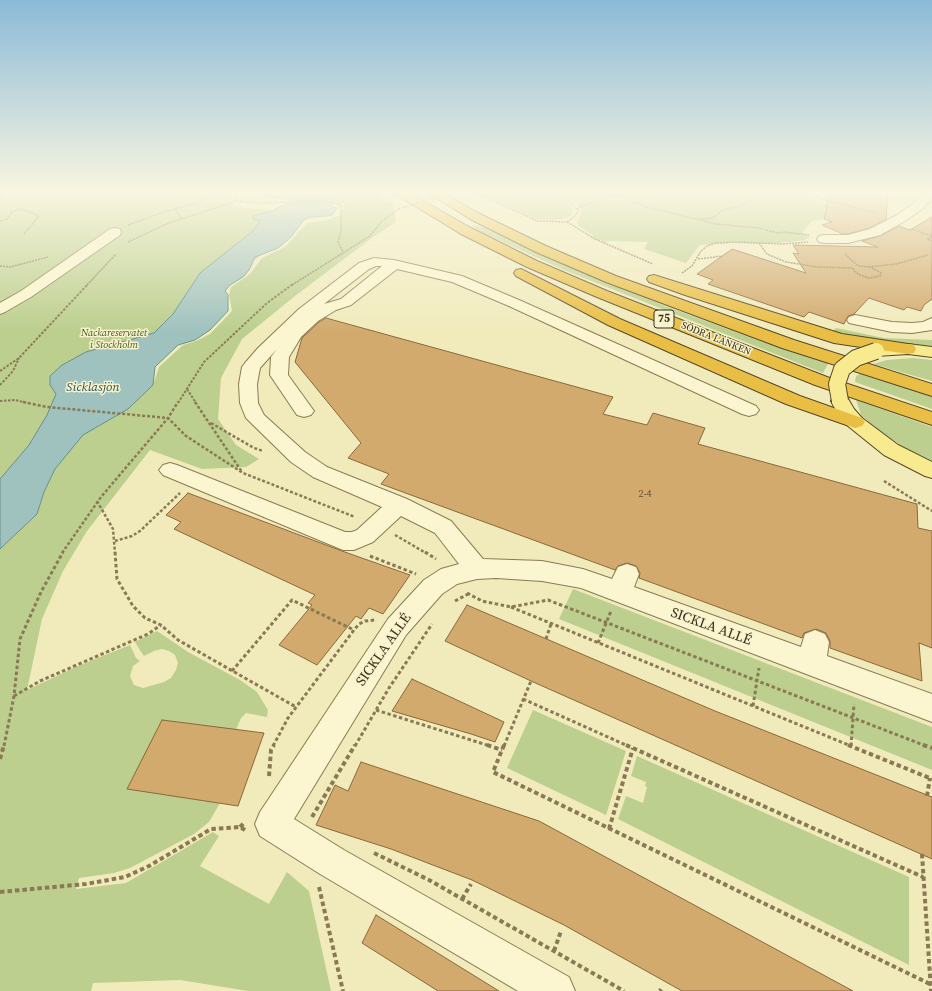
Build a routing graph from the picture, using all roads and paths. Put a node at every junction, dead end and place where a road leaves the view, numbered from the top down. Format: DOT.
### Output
graph roads {
  1 [pos="106,238"];
  2 [pos="136,238"];
  3 [pos="339,238"];
  4 [pos="366,238"];
  5 [pos="461,238"];
  6 [pos="480,238"];
  7 [pos="519,238"];
  8 [pos="548,238"];
  9 [pos="851,238"];
  10 [pos="824,239"];
  11 [pos="128,242"];
  12 [pos="759,243"];
  13 [pos="117,252"];
  14 [pos="343,252"];
  15 [pos="928,255"];
  16 [pos="722,256"];
  17 [pos="595,257"];
  18 [pos="848,257"];
  19 [pos="698,259"];
  20 [pos="394,264"];
  21 [pos="858,266"];
  22 [pos="870,267"];
  23 [pos="853,268"];
  24 [pos="639,273"];
  25 [pos="682,273"];
  26 [pos="0,309"];
  27 [pos="855,320"];
  28 [pos="932,323"];
  29 [pos="908,349"];
  30 [pos="932,352"];
  31 [pos="19,358"];
  32 [pos="0,371"];
  33 [pos="0,385"];
  34 [pos="187,389"];
  35 [pos="932,390"];
  36 [pos="0,400"];
  37 [pos="750,410"];
  38 [pos="304,411"];
  39 [pos="168,418"];
  40 [pos="932,420"];
  41 [pos="855,422"];
  42 [pos="210,423"];
  43 [pos="298,456"];
  44 [pos="170,470"];
  45 [pos="932,471"];
  46 [pos="243,473"];
  47 [pos="884,481"];
  48 [pos="184,490"];
  49 [pos="97,501"];
  50 [pos="399,506"];
  51 [pos="932,511"];
  52 [pos="378,525"];
  53 [pos="115,541"];
  54 [pos="366,554"];
  55 [pos="438,560"];
  56 [pos="414,581"];
  57 [pos="623,583"];
  58 [pos="469,584"];
  59 [pos="449,604"];
  60 [pos="511,607"];
  61 [pos="437,618"];
  62 [pos="383,620"];
  63 [pos="606,623"];
  64 [pos="550,624"];
  65 [pos="161,626"];
  66 [pos="354,630"];
  67 [pos="546,639"];
  68 [pos="598,643"];
  69 [pos="763,646"];
  70 [pos="232,671"];
  71 [pos="856,680"];
  72 [pos="531,681"];
  73 [pos="757,681"];
  74 [pos="14,696"];
  75 [pos="523,699"];
  76 [pos="753,706"];
  77 [pos="296,707"];
  78 [pos="932,708"];
  79 [pos="376,710"];
  80 [pos="852,717"];
  81 [pos="851,746"];
  82 [pos="633,748"];
  83 [pos="932,748"];
  84 [pos="502,750"];
  85 [pos="0,759"];
  86 [pos="931,778"];
  87 [pos="267,782"];
  88 [pos="928,796"];
  89 [pos="248,819"];
  90 [pos="609,829"];
  91 [pos="311,837"];
  92 [pos="366,850"];
  93 [pos="922,854"];
  94 [pos="924,877"];
  95 [pos="471,884"];
  96 [pos="0,892"];
  97 [pos="462,899"];
  98 [pos="561,931"];
  99 [pos="554,951"];
  100 [pos="930,984"];
  101 [pos="343,991"];
  102 [pos="555,991"];
  103 [pos="624,991"];
  104 [pos="931,991"];
  1 -- 26 [label="street"];
  2 -- 11 [label="path"];
  3 -- 14 [label="path"];
  4 -- 14 [label="path"];
  5 -- 41 [label="highway"];
  6 -- 40 [label="highway, SÖDRA LÄNKEN / 75"];
  7 -- 35 [label="highway, SÖDRA LÄNKEN / 75"];
  8 -- 17 [label="highway"];
  9 -- 10 [label="street"];
  10 -- 12 [label="path"];
  12 -- 19 [label="path"];
  12 -- 23 [label="path"];
  13 -- 31 [label="path"];
  14 -- 34 [label="path"];
  15 -- 22 [label="path"];
  16 -- 19 [label="path"];
  18 -- 21 [label="path"];
  19 -- 25 [label="path"];
  20 -- 37 [label="street"];
  20 -- 38 [label="street"];
  20 -- 43 [label="street"];
  21 -- 22 [label="path"];
  21 -- 23 [label="path"];
  22 -- 23 [label="path"];
  24 -- 29 [label="highway"];
  27 -- 28 [label="street"];
  29 -- 30 [label="main road"];
  29 -- 41 [label="main road, bridge"];
  31 -- 32 [label="path"];
  31 -- 33 [label="path"];
  34 -- 39 [label="path"];
  34 -- 42 [label="path"];
  36 -- 39 [label="path"];
  39 -- 46 [label="path"];
  39 -- 49 [label="path"];
  41 -- 45 [label="main road"];
  42 -- 43 [label="path"];
  42 -- 46 [label="path"];
  43 -- 50 [label="street"];
  44 -- 52 [label="street"];
  46 -- 52 [label="path"];
  47 -- 51 [label="path"];
  48 -- 53 [label="path"];
  49 -- 53 [label="path"];
  49 -- 74 [label="path"];
  50 -- 52 [label="street"];
  50 -- 58 [label="street"];
  52 -- 55 [label="path"];
  53 -- 65 [label="path"];
  54 -- 56 [label="path"];
  57 -- 58 [label="street, SICKLA ALLÉ"];
  57 -- 63 [label="path"];
  57 -- 69 [label="street, SICKLA ALLÉ"];
  58 -- 59 [label="path"];
  58 -- 60 [label="path"];
  58 -- 91 [label="street, SICKLA ALLÉ"];
  60 -- 63 [label="path"];
  60 -- 64 [label="path"];
  61 -- 79 [label="path"];
  62 -- 66 [label="path"];
  63 -- 68 [label="path"];
  63 -- 73 [label="path"];
  64 -- 67 [label="path"];
  64 -- 68 [label="path"];
  65 -- 70 [label="path"];
  65 -- 74 [label="path"];
  66 -- 70 [label="path"];
  66 -- 77 [label="path"];
  68 -- 76 [label="path"];
  69 -- 71 [label="street, SICKLA ALLÉ"];
  69 -- 73 [label="path"];
  70 -- 77 [label="path"];
  71 -- 78 [label="street, SICKLA ALLÉ"];
  71 -- 80 [label="path"];
  72 -- 75 [label="path"];
  73 -- 76 [label="path"];
  73 -- 80 [label="path"];
  74 -- 85 [label="path"];
  75 -- 82 [label="path"];
  75 -- 84 [label="path"];
  76 -- 81 [label="path"];
  77 -- 87 [label="path"];
  79 -- 84 [label="path"];
  79 -- 91 [label="path"];
  80 -- 81 [label="path"];
  80 -- 83 [label="path"];
  81 -- 86 [label="path"];
  82 -- 90 [label="path"];
  82 -- 94 [label="path"];
  84 -- 90 [label="path"];
  86 -- 88 [label="path"];
  89 -- 96 [label="path"];
  90 -- 100 [label="path"];
  91 -- 101 [label="path"];
  91 -- 102 [label="street, SICKLA ALLÉ"];
  92 -- 97 [label="path"];
  93 -- 94 [label="path"];
  94 -- 100 [label="path"];
  95 -- 97 [label="path"];
  97 -- 99 [label="path"];
  98 -- 99 [label="path"];
  99 -- 103 [label="path"];
  100 -- 104 [label="path"];
}
